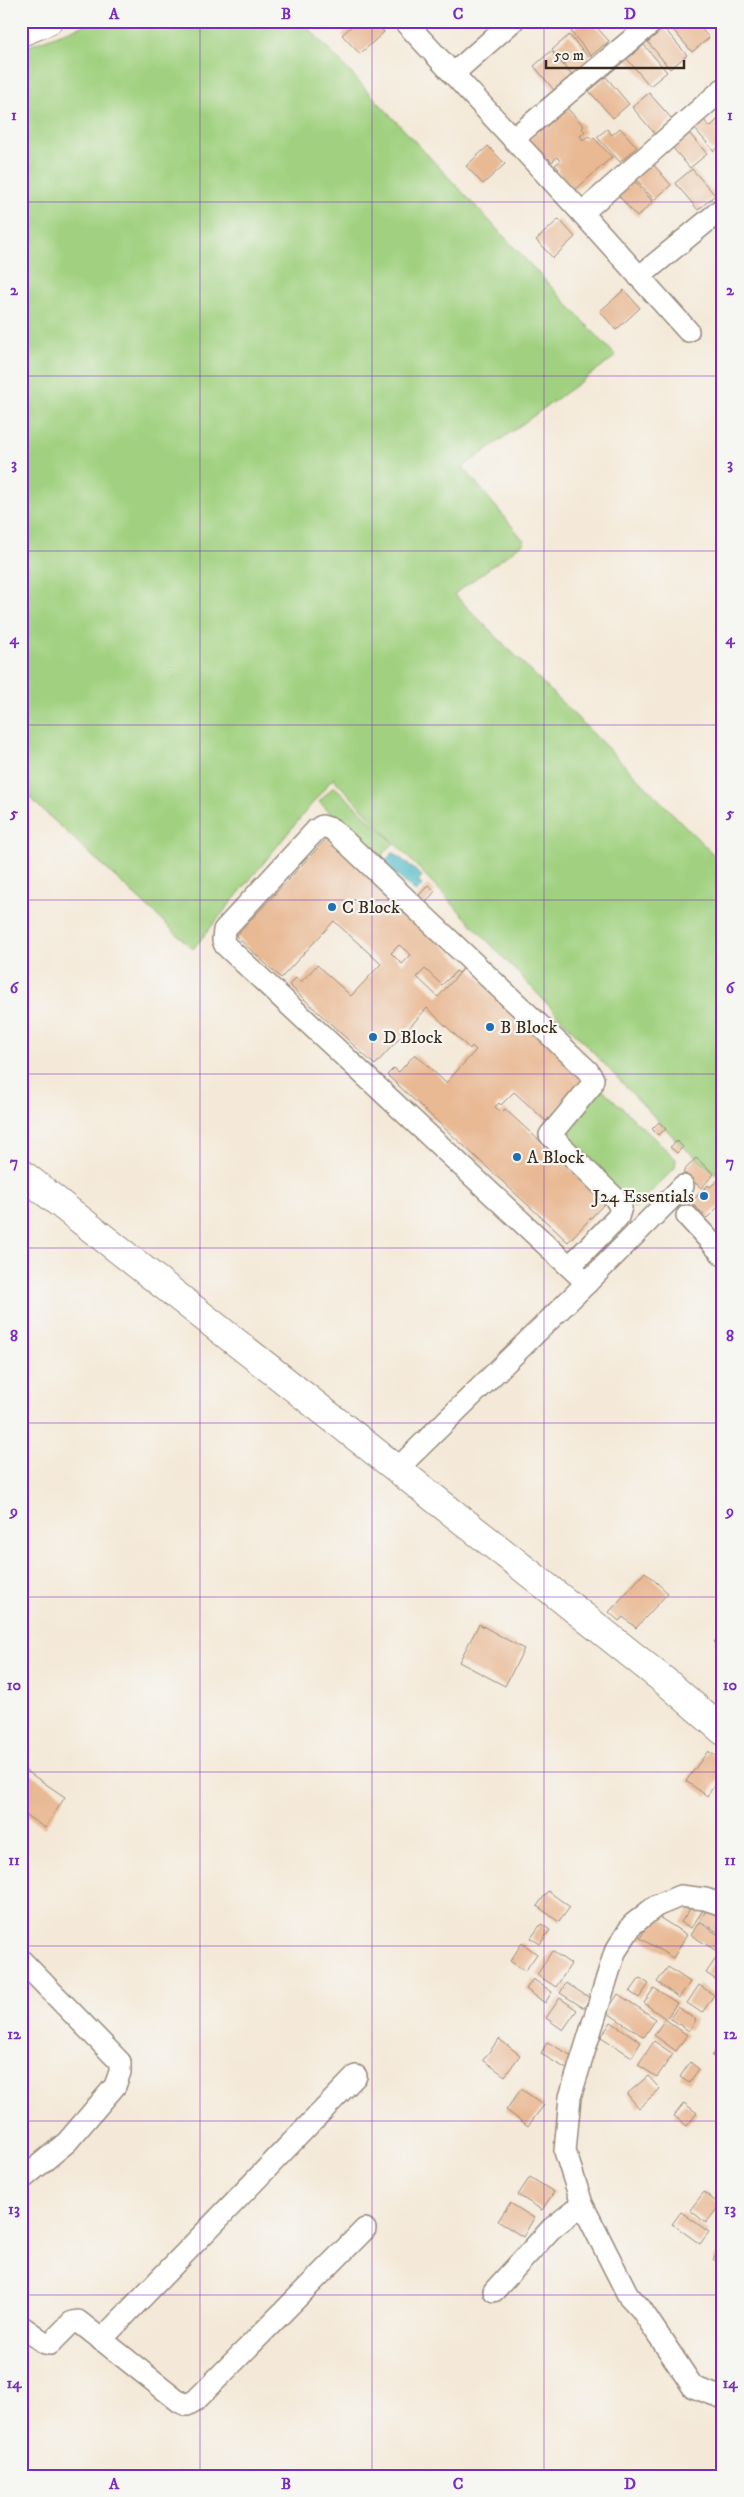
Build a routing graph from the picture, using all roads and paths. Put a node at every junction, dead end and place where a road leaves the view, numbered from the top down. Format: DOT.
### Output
graph roads {
  1 [pos="48,21"];
  2 [pos="404,21"];
  3 [pos="513,21"];
  4 [pos="654,21"];
  5 [pos="21,32"];
  6 [pos="453,74"];
  7 [pos="723,89"];
  8 [pos="513,139"];
  9 [pos="723,208"];
  10 [pos="582,212"];
  11 [pos="639,277"];
  12 [pos="688,331"];
  13 [pos="21,1173"];
  14 [pos="683,1186"];
  15 [pos="687,1216"];
  16 [pos="588,1248"];
  17 [pos="723,1255"];
  18 [pos="605,1265"];
  19 [pos="570,1266"];
  20 [pos="587,1283"];
  21 [pos="396,1470"];
  22 [pos="723,1731"];
  23 [pos="723,1905"];
  24 [pos="21,1960"];
  25 [pos="356,2076"];
  26 [pos="21,2180"];
  27 [pos="582,2204"];
  28 [pos="365,2229"];
  29 [pos="494,2291"];
  30 [pos="21,2326"];
  31 [pos="101,2340"];
  32 [pos="723,2398"];
  1 -- 5 [label="street"];
  2 -- 6 [label="street"];
  3 -- 6 [label="street"];
  4 -- 8 [label="street"];
  6 -- 8 [label="street"];
  7 -- 10 [label="street"];
  8 -- 10 [label="street"];
  9 -- 11 [label="street"];
  10 -- 11 [label="street"];
  11 -- 12 [label="street"];
  13 -- 21 [label="street"];
  14 -- 18 [label="street"];
  15 -- 17 [label="street"];
  16 -- 18 [label="street"];
  16 -- 19 [label="street"];
  16 -- 19 [label="street"];
  18 -- 20 [label="street"];
  19 -- 20 [label="street"];
  20 -- 21 [label="street"];
  21 -- 22 [label="street"];
  23 -- 27 [label="street"];
  24 -- 26 [label="street"];
  25 -- 31 [label="street"];
  27 -- 29 [label="street"];
  27 -- 32 [label="street"];
  28 -- 31 [label="street"];
  30 -- 31 [label="street"];
}
